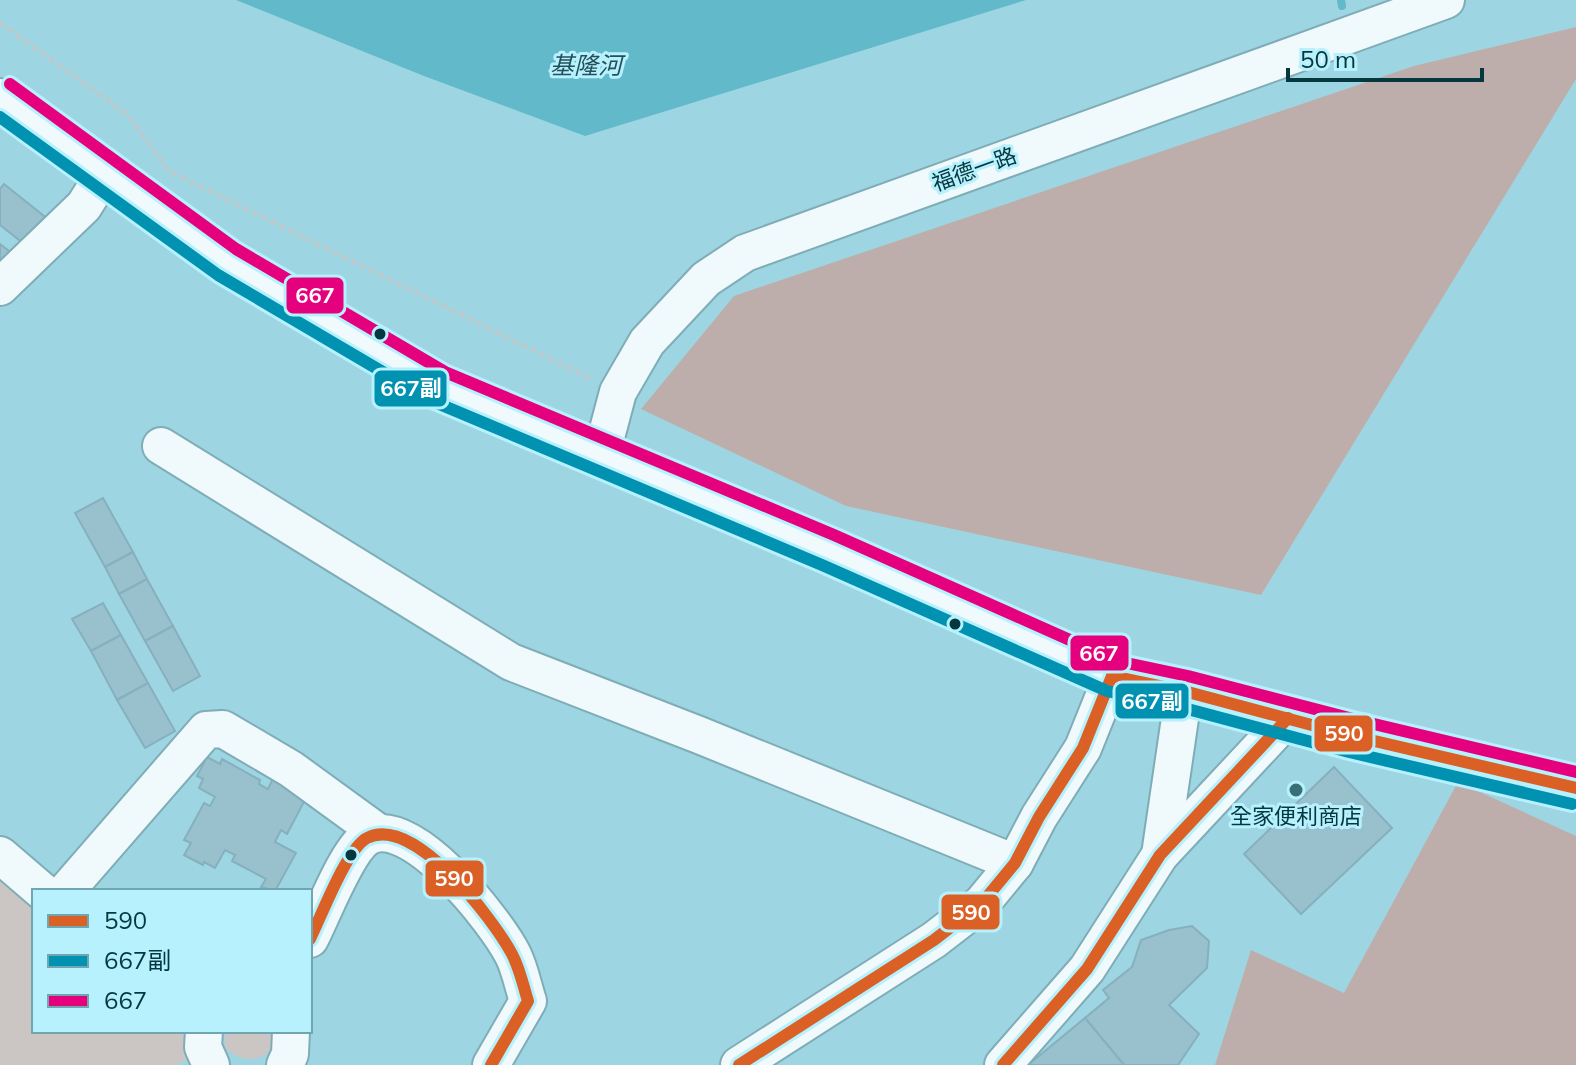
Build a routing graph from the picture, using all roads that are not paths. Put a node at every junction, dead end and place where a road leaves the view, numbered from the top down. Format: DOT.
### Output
graph roads {
  1 [pos="1446,0"];
  2 [pos="0,97"];
  3 [pos="104,174"];
  4 [pos="0,287"];
  5 [pos="161,446"];
  6 [pos="601,456"];
  7 [pos="1112,676"];
  8 [pos="1184,691"];
  9 [pos="1288,718"];
  10 [pos="1576,788"];
  11 [pos="379,833"];
  12 [pos="0,855"];
  13 [pos="1160,855"];
  14 [pos="1015,863"];
  15 [pos="40,889"];
  16 [pos="68,889"];
  17 [pos="312,935"];
  18 [pos="291,1033"];
  19 [pos="285,1065"];
  20 [pos="491,1065"];
  21 [pos="739,1065"];
  22 [pos="1003,1065"];
  1 -- 6 [label="street, 福德一路"];
  2 -- 3 [label="street"];
  3 -- 4 [label="street"];
  3 -- 6 [label="street"];
  5 -- 14 [label="street"];
  6 -- 7 [label="street"];
  7 -- 8 [label="street"];
  7 -- 14 [label="street"];
  8 -- 9 [label="street"];
  8 -- 13 [label="street"];
  9 -- 10 [label="street"];
  9 -- 13 [label="street"];
  11 -- 16 [label="street"];
  11 -- 17 [label="street"];
  11 -- 20 [label="street"];
  12 -- 15 [label="street"];
  13 -- 22 [label="street"];
  14 -- 21 [label="street"];
  18 -- 19 [label="street"];
}
